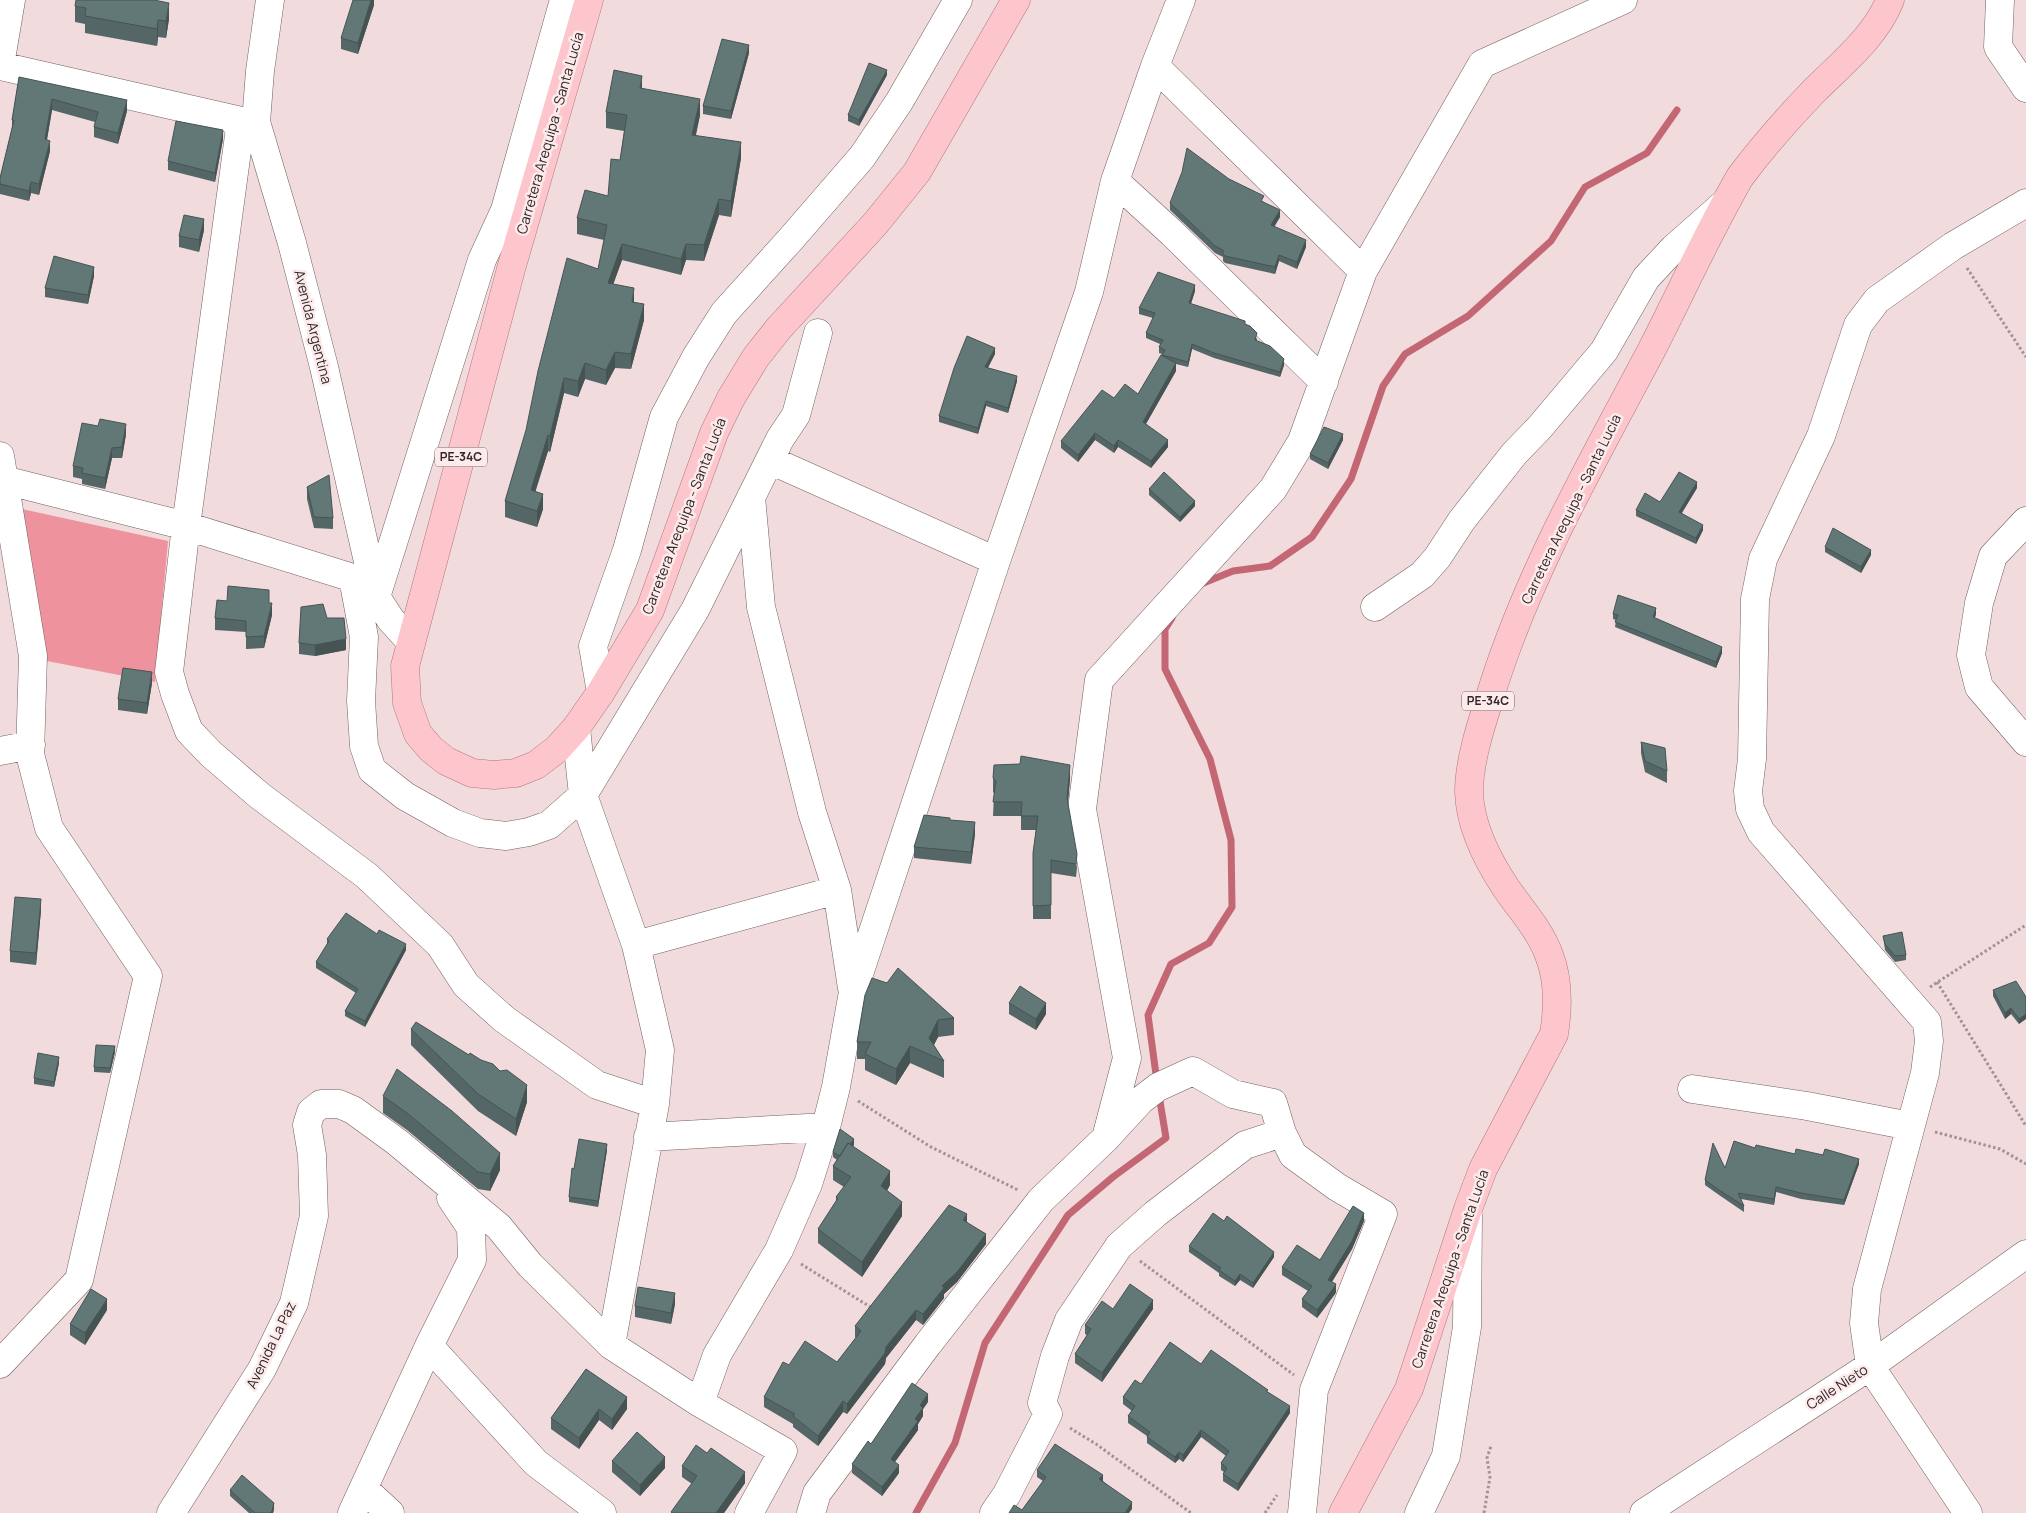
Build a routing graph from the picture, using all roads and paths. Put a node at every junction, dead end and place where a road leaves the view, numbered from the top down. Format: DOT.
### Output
graph roads {
  1 [pos="11,0"];
  2 [pos="270,0"];
  3 [pos="564,0"];
  4 [pos="589,0"];
  5 [pos="958,0"];
  6 [pos="1016,0"];
  7 [pos="1181,0"];
  8 [pos="1623,0"];
  9 [pos="1890,0"];
  10 [pos="2000,0"];
  11 [pos="0,66"];
  12 [pos="1155,66"];
  13 [pos="2026,88"];
  14 [pos="249,122"];
  15 [pos="1114,181"];
  16 [pos="1725,203"];
  17 [pos="2026,203"];
  18 [pos="1953,246"];
  19 [pos="1363,271"];
  20 [pos="818,333"];
  21 [pos="2026,357"];
  22 [pos="1324,382"];
  23 [pos="770,460"];
  24 [pos="1,471"];
  25 [pos="751,496"];
  26 [pos="2026,521"];
  27 [pos="186,526"];
  28 [pos="996,560"];
  29 [pos="376,597"];
  30 [pos="1375,607"];
  31 [pos="411,642"];
  32 [pos="601,692"];
  33 [pos="576,728"];
  34 [pos="2026,742"];
  35 [pos="31,745"];
  36 [pos="0,751"];
  37 [pos="583,795"];
  38 [pos="837,890"];
  39 [pos="2026,925"];
  40 [pos="636,946"];
  41 [pos="1937,982"];
  42 [pos="852,992"];
  43 [pos="1908,1000"];
  44 [pos="836,1087"];
  45 [pos="1692,1088"];
  46 [pos="655,1104"];
  47 [pos="1910,1126"];
  48 [pos="2026,1126"];
  49 [pos="826,1127"];
  50 [pos="1282,1133"];
  51 [pos="648,1137"];
  52 [pos="1106,1138"];
  53 [pos="2026,1164"];
  54 [pos="435,1174"];
  55 [pos="1041,1200"];
  56 [pos="1468,1209"];
  57 [pos="1119,1246"];
  58 [pos="780,1250"];
  59 [pos="2026,1254"];
  60 [pos="878,1312"];
  61 [pos="611,1345"];
  62 [pos="429,1346"];
  63 [pos="0,1364"];
  64 [pos="1870,1366"];
  65 [pos="1314,1390"];
  66 [pos="700,1403"];
  67 [pos="1048,1414"];
  68 [pos="1491,1446"];
  69 [pos="364,1489"];
  70 [pos="171,1513"];
  71 [pos="352,1513"];
  72 [pos="390,1513"];
  73 [pos="602,1513"];
  74 [pos="749,1513"];
  75 [pos="811,1513"];
  76 [pos="994,1513"];
  77 [pos="1191,1513"];
  78 [pos="1302,1513"];
  79 [pos="1343,1513"];
  80 [pos="1419,1513"];
  81 [pos="1484,1513"];
  82 [pos="1644,1513"];
  83 [pos="1968,1513"];
  1 -- 11 [label="street"];
  2 -- 14 [label="street, Avenida Argentina"];
  3 -- 29 [label="street"];
  4 -- 31 [label="main road, Carretera Arequipa - Santa Lucía / PE-34C"];
  5 -- 32 [label="street"];
  6 -- 32 [label="main road, Carretera Arequipa - Santa Lucía / PE-34C"];
  7 -- 12 [label="street"];
  8 -- 19 [label="street"];
  9 -- 16 [label="main road, Carretera Arequipa - Santa Lucía / PE-34C"];
  10 -- 13 [label="street"];
  11 -- 14 [label="street"];
  12 -- 15 [label="street"];
  12 -- 19 [label="street"];
  14 -- 27 [label="street"];
  14 -- 29 [label="street, Avenida Argentina"];
  15 -- 22 [label="street"];
  15 -- 28 [label="street"];
  16 -- 30 [label="street"];
  16 -- 56 [label="main road, Carretera Arequipa - Santa Lucía / PE-34C"];
  17 -- 18 [label="street"];
  18 -- 21 [label="path"];
  18 -- 43 [label="street"];
  19 -- 22 [label="street"];
  20 -- 23 [label="street"];
  22 -- 52 [label="street"];
  23 -- 25 [label="street"];
  23 -- 28 [label="street"];
  24 -- 27 [label="street"];
  24 -- 35 [label="street"];
  25 -- 37 [label="street"];
  25 -- 38 [label="street"];
  26 -- 34 [label="street"];
  27 -- 37 [label="street"];
  27 -- 46 [label="street"];
  28 -- 42 [label="street"];
  29 -- 31 [label="street, Avenida Argentina"];
  31 -- 33 [label="main road, Carretera Arequipa - Santa Lucía / PE-34C"];
  32 -- 33 [label="main road, Carretera Arequipa - Santa Lucía / PE-34C"];
  33 -- 37 [label="street"];
  35 -- 36 [label="street"];
  35 -- 63 [label="street"];
  37 -- 40 [label="street"];
  38 -- 40 [label="street"];
  38 -- 42 [label="street"];
  39 -- 41 [label="path"];
  40 -- 46 [label="street"];
  41 -- 43 [label="path"];
  41 -- 48 [label="path"];
  42 -- 44 [label="street"];
  43 -- 47 [label="street"];
  44 -- 49 [label="street"];
  44 -- 55 [label="path"];
  45 -- 47 [label="street"];
  46 -- 51 [label="street"];
  47 -- 53 [label="path"];
  47 -- 64 [label="street"];
  49 -- 51 [label="street"];
  49 -- 58 [label="street"];
  50 -- 52 [label="street"];
  50 -- 57 [label="street"];
  50 -- 65 [label="street"];
  51 -- 61 [label="street"];
  52 -- 55 [label="street"];
  54 -- 61 [label="street"];
  54 -- 62 [label="street"];
  54 -- 70 [label="street, Avenida La Paz"];
  55 -- 75 [label="street"];
  56 -- 79 [label="main road, Carretera Arequipa - Santa Lucía / PE-34C"];
  56 -- 80 [label="street"];
  57 -- 65 [label="path"];
  57 -- 67 [label="street"];
  58 -- 60 [label="path"];
  58 -- 66 [label="street"];
  59 -- 64 [label="street, Calle Nieto"];
  61 -- 66 [label="street"];
  62 -- 69 [label="street"];
  62 -- 73 [label="street"];
  64 -- 82 [label="street, Calle Nieto"];
  64 -- 83 [label="street"];
  65 -- 78 [label="street"];
  66 -- 74 [label="street"];
  67 -- 76 [label="street"];
  67 -- 77 [label="path"];
  68 -- 81 [label="path"];
  69 -- 71 [label="street"];
  69 -- 72 [label="street"];
}
